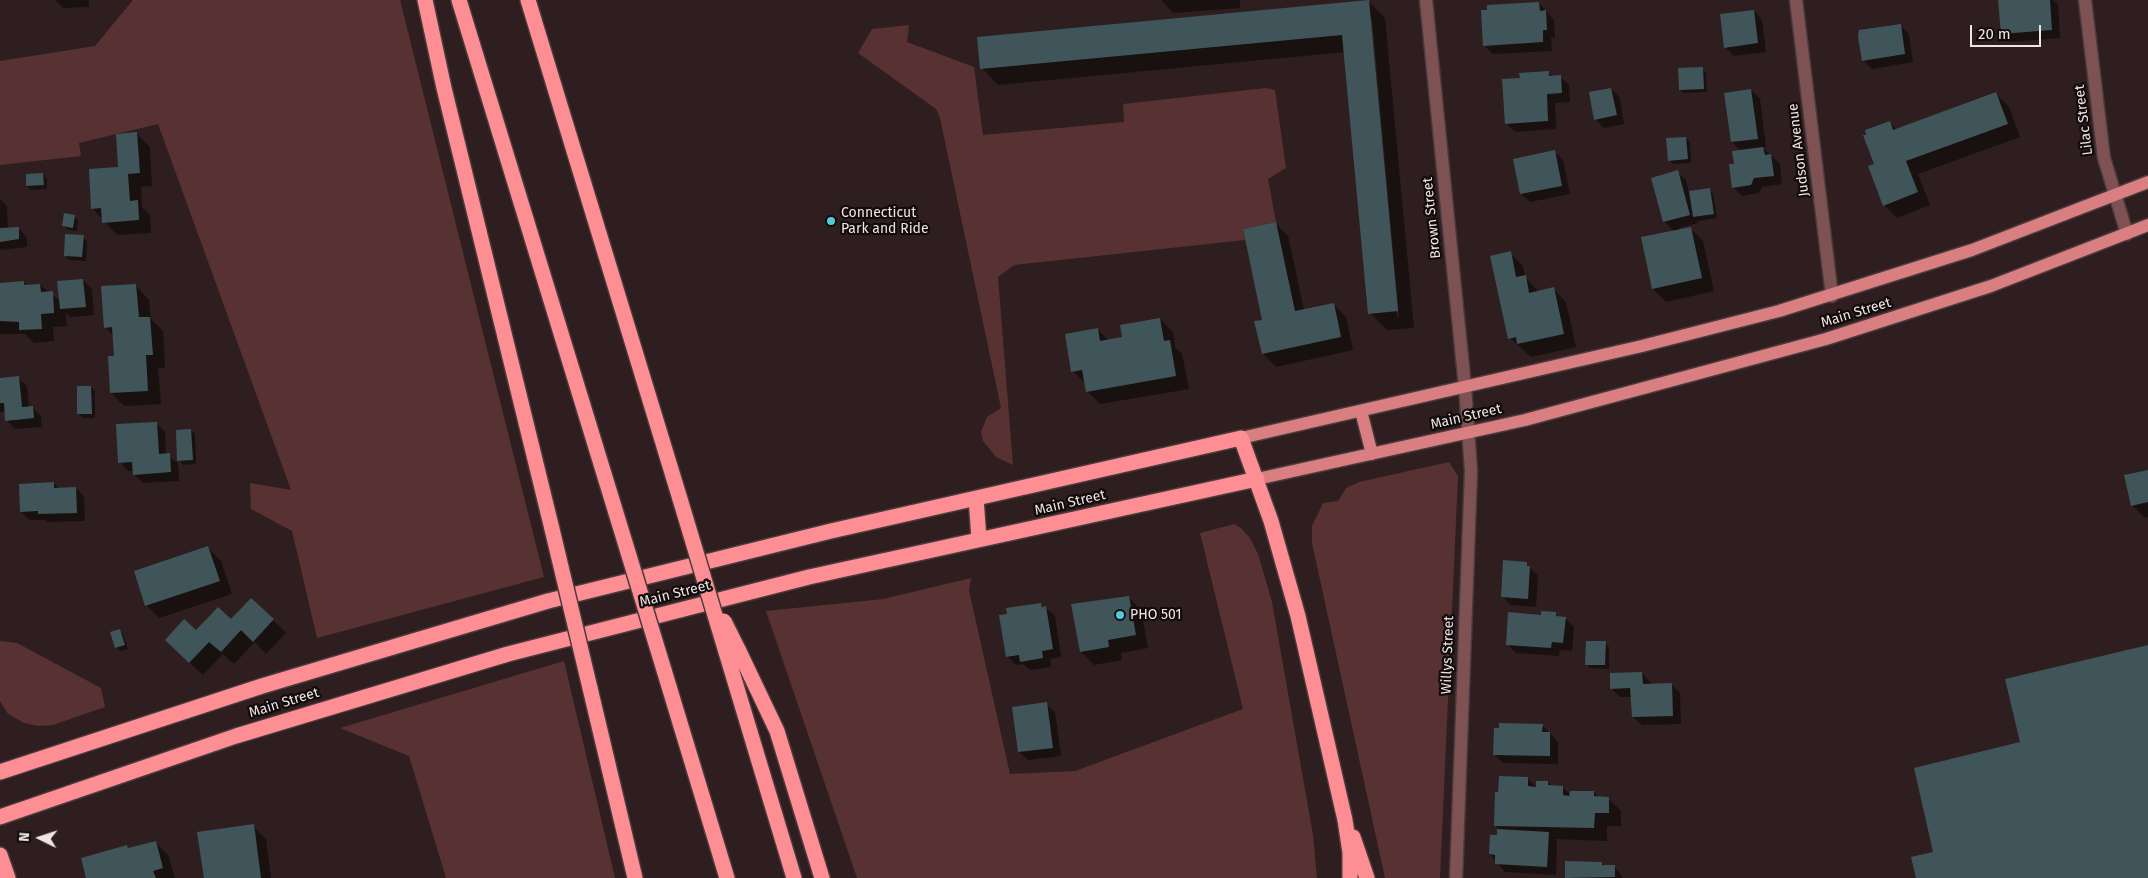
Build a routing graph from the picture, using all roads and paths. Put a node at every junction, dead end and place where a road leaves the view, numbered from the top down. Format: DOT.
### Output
graph roads {
  1 [pos="425,0"];
  2 [pos="459,0"];
  3 [pos="528,0"];
  4 [pos="1426,0"];
  5 [pos="1796,0"];
  6 [pos="2085,0"];
  7 [pos="2148,182"];
  8 [pos="2115,196"];
  9 [pos="2148,225"];
  10 [pos="2127,234"];
  11 [pos="1832,296"];
  12 [pos="1464,387"];
  13 [pos="1361,411"];
  14 [pos="1468,432"];
  15 [pos="1241,438"];
  16 [pos="1372,454"];
  17 [pos="1257,479"];
  18 [pos="976,498"];
  19 [pos="979,539"];
  20 [pos="732,651"];
  21 [pos="0,772"];
  22 [pos="0,817"];
  23 [pos="1345,820"];
  24 [pos="0,855"];
  25 [pos="8,878"];
  26 [pos="636,878"];
  27 [pos="727,878"];
  28 [pos="794,878"];
  29 [pos="822,878"];
  30 [pos="1350,878"];
  31 [pos="1367,878"];
  32 [pos="1456,878"];
  1 -- 26 [label="highway, bridge"];
  2 -- 27 [label="highway, bridge"];
  3 -- 20 [label="highway, bridge"];
  4 -- 12 [label="street, Brown Street"];
  5 -- 11 [label="street, Judson Avenue"];
  6 -- 8 [label="street, Lilac Street"];
  7 -- 8 [label="main road, Main Street"];
  8 -- 10 [label="street, Lilac Street"];
  8 -- 11 [label="main road, Main Street"];
  9 -- 10 [label="main road, Main Street"];
  10 -- 14 [label="main road, Main Street"];
  11 -- 12 [label="main road, Main Street"];
  12 -- 13 [label="main road, Main Street"];
  12 -- 14 [label="street, Brown Street"];
  13 -- 15 [label="main road, Main Street"];
  13 -- 16 [label="main road"];
  14 -- 16 [label="main road, Main Street"];
  14 -- 32 [label="street, Willys Street"];
  15 -- 17 [label="highway"];
  15 -- 18 [label="highway, Main Street"];
  16 -- 17 [label="main road, Main Street"];
  17 -- 19 [label="highway, Main Street"];
  17 -- 23 [label="highway"];
  18 -- 19 [label="highway"];
  18 -- 21 [label="highway, Main Street"];
  19 -- 22 [label="highway, Main Street"];
  20 -- 28 [label="highway"];
  20 -- 29 [label="highway"];
  23 -- 30 [label="highway"];
  23 -- 31 [label="highway"];
  24 -- 25 [label="highway"];
}
